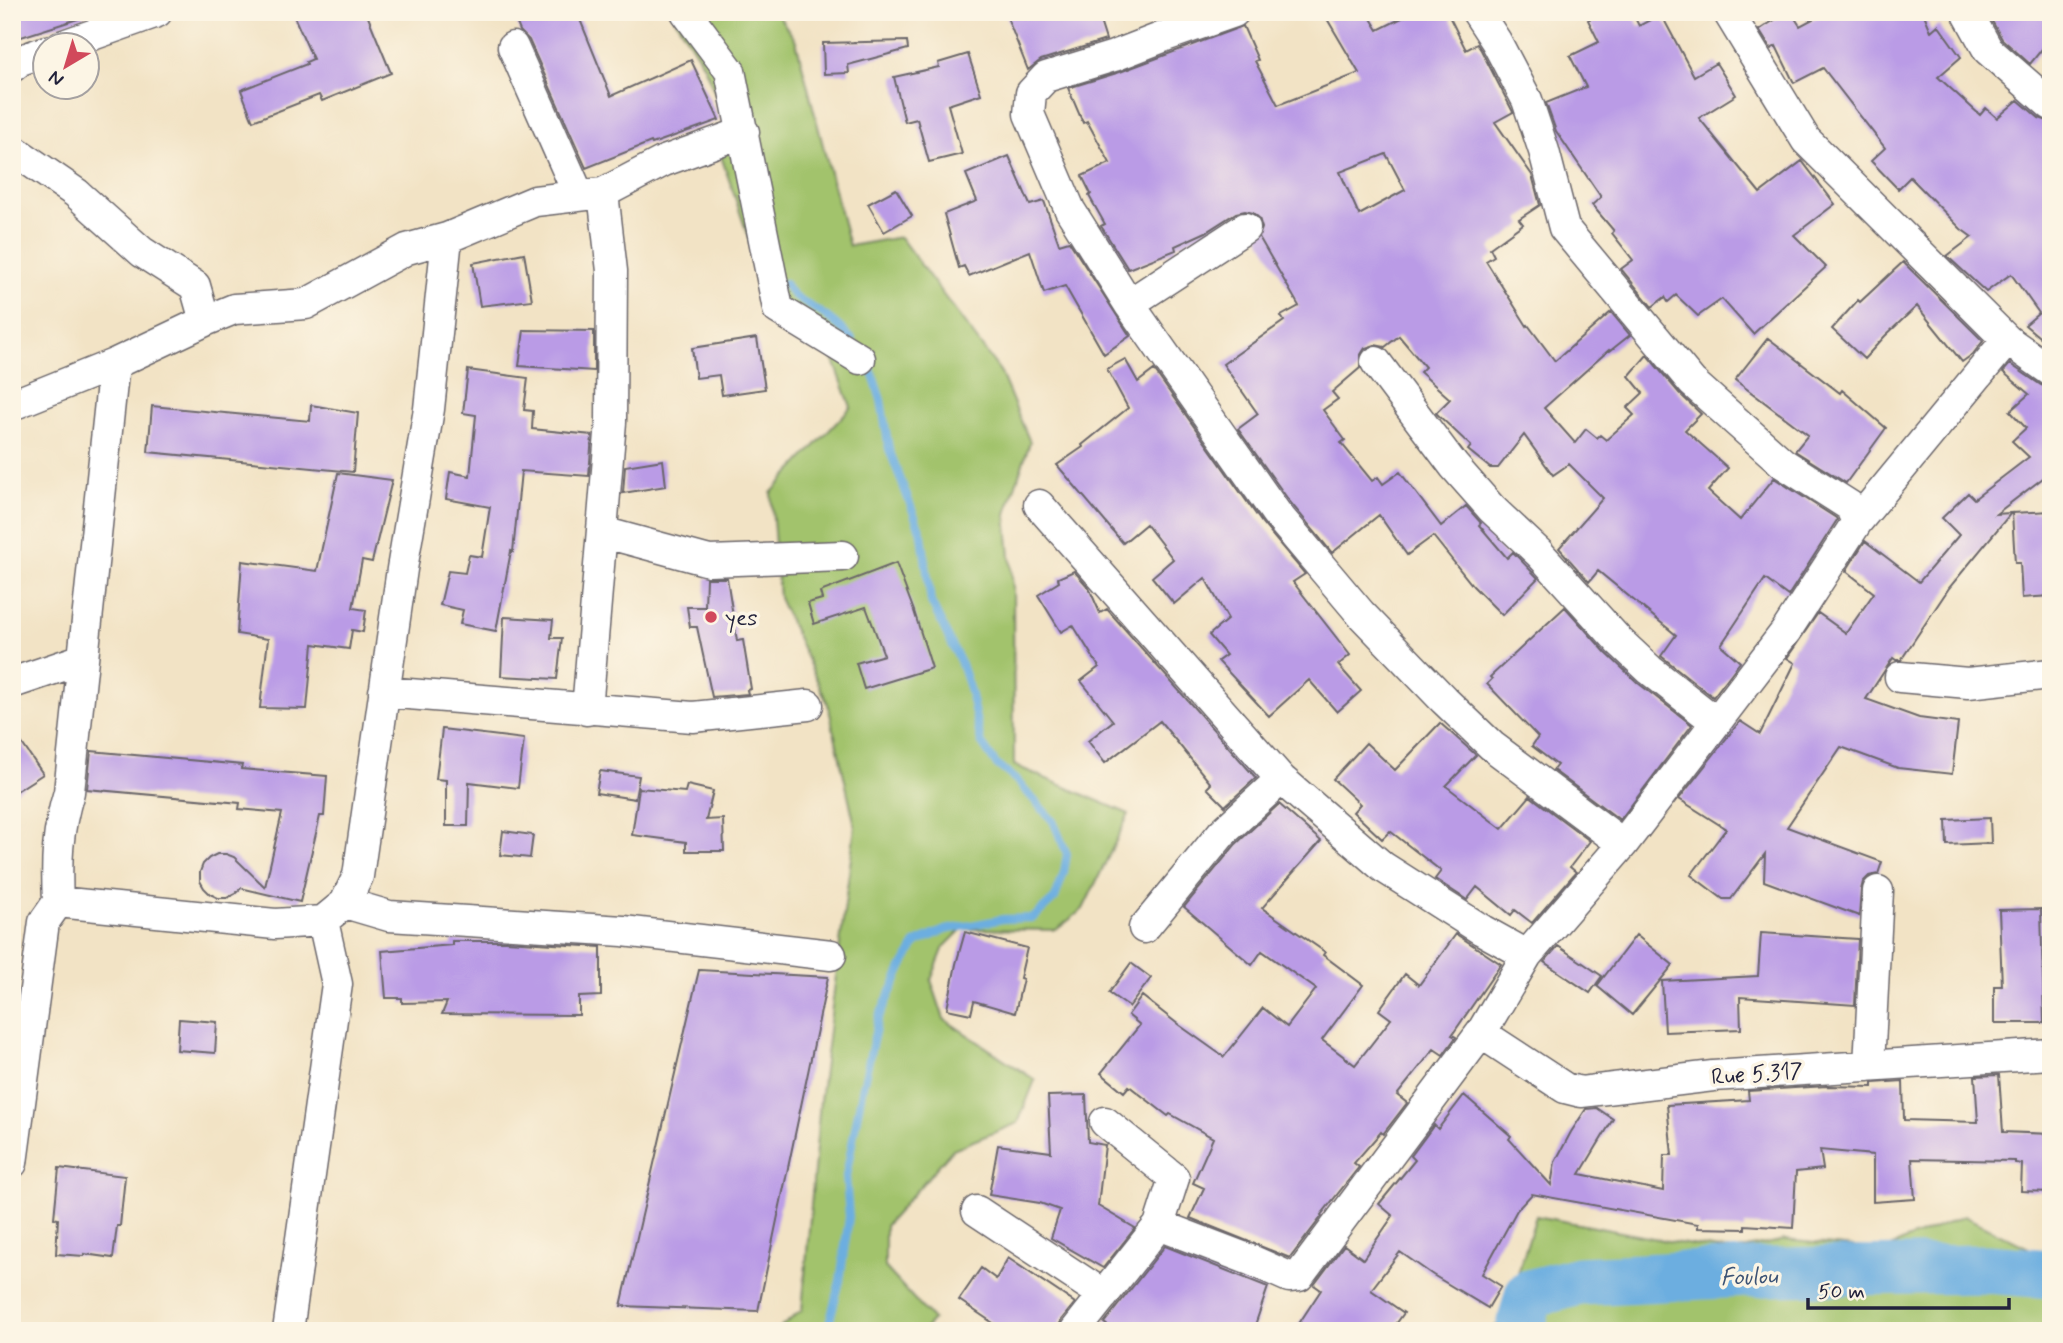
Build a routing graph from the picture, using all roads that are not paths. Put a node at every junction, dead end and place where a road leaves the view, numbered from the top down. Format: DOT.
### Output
graph roads {
  1 [pos="157,12"];
  2 [pos="685,12"];
  3 [pos="1234,12"];
  4 [pos="1477,12"];
  5 [pos="1728,12"];
  6 [pos="1967,12"];
  7 [pos="101,32"];
  8 [pos="513,47"];
  9 [pos="32,56"];
  10 [pos="12,67"];
  11 [pos="2051,105"];
  12 [pos="744,132"];
  13 [pos="12,149"];
  14 [pos="591,194"];
  15 [pos="1245,228"];
  16 [pos="447,238"];
  17 [pos="1129,304"];
  18 [pos="205,321"];
  19 [pos="2007,340"];
  20 [pos="860,359"];
  21 [pos="1376,362"];
  22 [pos="114,364"];
  23 [pos="2051,371"];
  24 [pos="12,405"];
  25 [pos="1039,505"];
  26 [pos="1857,522"];
  27 [pos="602,532"];
  28 [pos="843,556"];
  29 [pos="83,659"];
  30 [pos="2051,674"];
  31 [pos="1900,677"];
  32 [pos="12,683"];
  33 [pos="384,692"];
  34 [pos="808,705"];
  35 [pos="586,710"];
  36 [pos="1716,722"];
  37 [pos="1281,779"];
  38 [pos="1623,844"];
  39 [pos="1878,891"];
  40 [pos="58,902"];
  41 [pos="334,912"];
  42 [pos="1144,928"];
  43 [pos="831,955"];
  44 [pos="1527,955"];
  45 [pos="1481,1033"];
  46 [pos="2051,1054"];
  47 [pos="1869,1066"];
  48 [pos="1105,1122"];
  49 [pos="12,1163"];
  50 [pos="977,1210"];
  51 [pos="1158,1225"];
  52 [pos="1104,1295"];
  53 [pos="288,1331"];
  54 [pos="1074,1331"];
  1 -- 7 [label="street"];
  2 -- 12 [label="street"];
  3 -- 17 [label="street"];
  4 -- 26 [label="street"];
  5 -- 19 [label="street"];
  6 -- 11 [label="street"];
  8 -- 14 [label="street"];
  9 -- 10 [label="street"];
  12 -- 14 [label="street"];
  12 -- 20 [label="street"];
  13 -- 18 [label="street"];
  14 -- 16 [label="street"];
  14 -- 27 [label="street"];
  15 -- 17 [label="street"];
  16 -- 18 [label="street"];
  16 -- 33 [label="street"];
  17 -- 38 [label="street"];
  18 -- 22 [label="street"];
  19 -- 23 [label="street"];
  19 -- 26 [label="street"];
  21 -- 36 [label="street"];
  22 -- 24 [label="street"];
  22 -- 29 [label="street"];
  25 -- 37 [label="street"];
  26 -- 36 [label="street"];
  27 -- 28 [label="street"];
  27 -- 35 [label="street"];
  29 -- 32 [label="street"];
  29 -- 40 [label="street"];
  30 -- 31 [label="street"];
  33 -- 35 [label="street"];
  33 -- 41 [label="street"];
  34 -- 35 [label="street"];
  36 -- 38 [label="street"];
  37 -- 42 [label="street"];
  37 -- 44 [label="street"];
  38 -- 44 [label="street"];
  39 -- 47 [label="street"];
  40 -- 41 [label="street"];
  40 -- 49 [label="street"];
  41 -- 43 [label="street"];
  41 -- 53 [label="street"];
  44 -- 45 [label="street"];
  45 -- 47 [label="street, Rue 5.317"];
  45 -- 51 [label="street"];
  46 -- 47 [label="street, Rue 5.317"];
  48 -- 51 [label="street"];
  50 -- 52 [label="street"];
  51 -- 52 [label="street"];
  52 -- 54 [label="street"];
}
